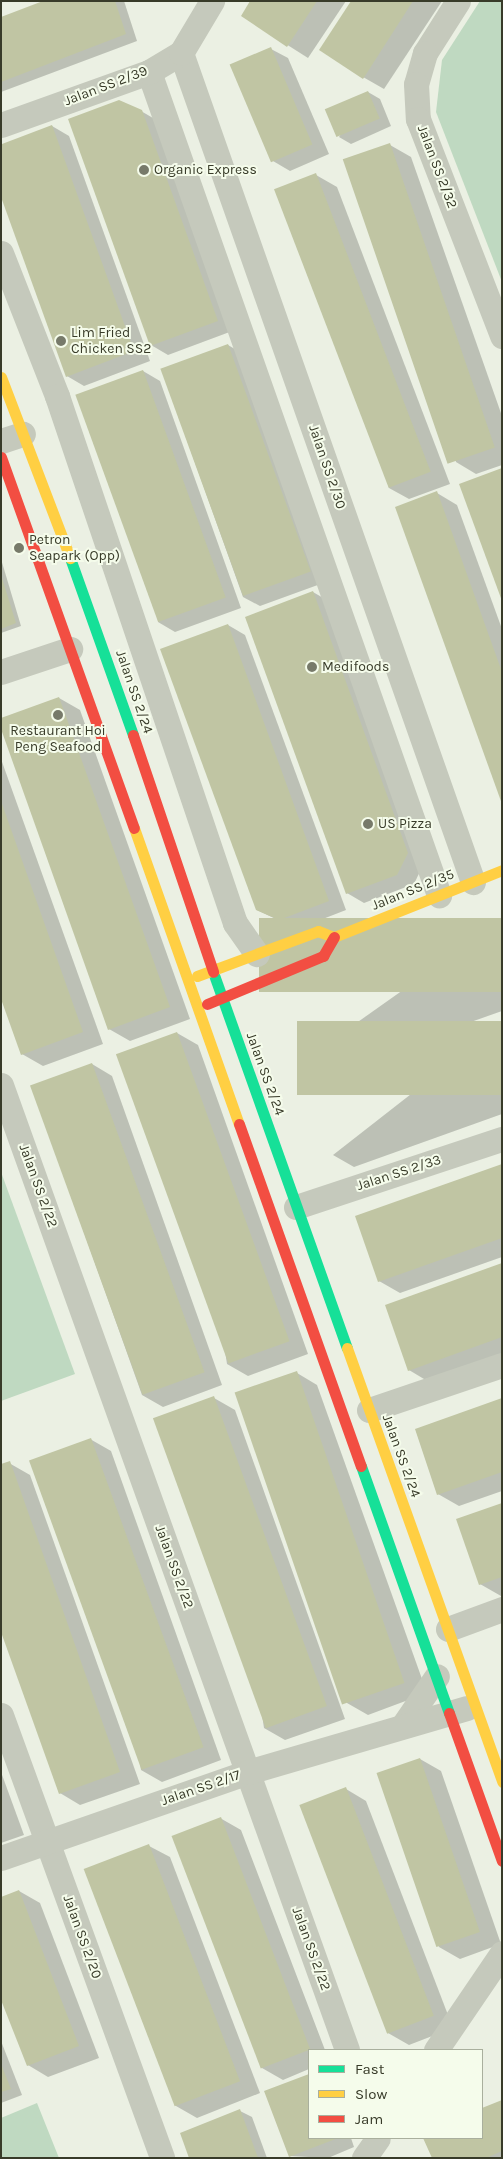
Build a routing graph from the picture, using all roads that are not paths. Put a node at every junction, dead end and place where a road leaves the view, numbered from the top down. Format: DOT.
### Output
graph roads {
  1 [pos="212,1"];
  2 [pos="458,1"];
  3 [pos="181,52"];
  4 [pos="149,72"];
  5 [pos="1,125"];
  6 [pos="1,252"];
  7 [pos="502,336"];
  8 [pos="1,376"];
  9 [pos="7,411"];
  10 [pos="12,437"];
  11 [pos="1,458"];
  12 [pos="70,649"];
  13 [pos="1,672"];
  14 [pos="502,870"];
  15 [pos="473,882"];
  16 [pos="439,895"];
  17 [pos="196,920"];
  18 [pos="334,936"];
  19 [pos="218,942"];
  20 [pos="230,948"];
  21 [pos="257,954"];
  22 [pos="213,970"];
  23 [pos="186,980"];
  24 [pos="264,980"];
  25 [pos="222,998"];
  26 [pos="251,999"];
  27 [pos="196,1008"];
  28 [pos="242,1021"];
  29 [pos="238,1045"];
  30 [pos="1,1085"];
  31 [pos="502,1139"];
  32 [pos="296,1207"];
  33 [pos="502,1365"];
  34 [pos="369,1410"];
  35 [pos="502,1609"];
  36 [pos="448,1628"];
  37 [pos="437,1676"];
  38 [pos="476,1705"];
  39 [pos="450,1713"];
  40 [pos="1,1716"];
  41 [pos="404,1724"];
  42 [pos="248,1772"];
  43 [pos="502,1782"];
  44 [pos="47,1841"];
  45 [pos="1,1858"];
  46 [pos="502,1861"];
  47 [pos="502,1953"];
  48 [pos="347,2049"];
  49 [pos="437,2049"];
  50 [pos="377,2139"];
  51 [pos="162,2158"];
  52 [pos="364,2158"];
  1 -- 3 [label="street, Jalan SS 2/39"];
  2 -- 7 [label="street, Jalan SS 2/32"];
  3 -- 4 [label="street, Jalan SS 2/39"];
  3 -- 15 [label="street, Jalan SS 2/30"];
  4 -- 5 [label="street, Jalan SS 2/39"];
  4 -- 16 [label="street"];
  6 -- 21 [label="street"];
  8 -- 9 [label="main road, Jalan SS 2/24"];
  9 -- 10 [label="main road, Jalan SS 2/24"];
  10 -- 17 [label="main road, Jalan SS 2/24"];
  11 -- 12 [label="main road"];
  12 -- 13 [label="street"];
  12 -- 23 [label="main road"];
  14 -- 15 [label="main road, Jalan SS 2/35"];
  15 -- 16 [label="main road, Jalan SS 2/35"];
  16 -- 18 [label="main road, Jalan SS 2/35"];
  17 -- 19 [label="main road"];
  17 -- 22 [label="main road, Jalan SS 2/24"];
  18 -- 21 [label="main road, Jalan SS 2/35"];
  18 -- 24 [label="main road"];
  20 -- 21 [label="main road"];
  21 -- 22 [label="main road, Jalan SS 2/35"];
  22 -- 23 [label="main road, Jalan SS 2/35"];
  22 -- 25 [label="main road, Jalan SS 2/24"];
  23 -- 27 [label="main road"];
  24 -- 25 [label="main road"];
  24 -- 26 [label="main road"];
  25 -- 27 [label="main road"];
  25 -- 29 [label="main road, Jalan SS 2/24"];
  27 -- 37 [label="main road"];
  28 -- 29 [label="main road"];
  29 -- 32 [label="main road, Jalan SS 2/24"];
  30 -- 42 [label="street, Jalan SS 2/22"];
  31 -- 32 [label="street, Jalan SS 2/33"];
  32 -- 34 [label="main road, Jalan SS 2/24"];
  33 -- 34 [label="street"];
  34 -- 36 [label="main road, Jalan SS 2/24"];
  35 -- 36 [label="street"];
  36 -- 38 [label="main road, Jalan SS 2/24"];
  37 -- 39 [label="main road"];
  37 -- 41 [label="street"];
  38 -- 39 [label="street, Jalan SS 2/17"];
  38 -- 43 [label="main road, Jalan SS 2/24"];
  39 -- 41 [label="street, Jalan SS 2/17"];
  39 -- 46 [label="main road"];
  40 -- 44 [label="street, Jalan SS 2/20"];
  41 -- 42 [label="street, Jalan SS 2/17"];
  42 -- 44 [label="street, Jalan SS 2/17"];
  42 -- 48 [label="street, Jalan SS 2/22"];
  44 -- 45 [label="street, Jalan SS 2/17"];
  44 -- 51 [label="street, Jalan SS 2/20"];
  47 -- 49 [label="street"];
  50 -- 52 [label="street"];
}
